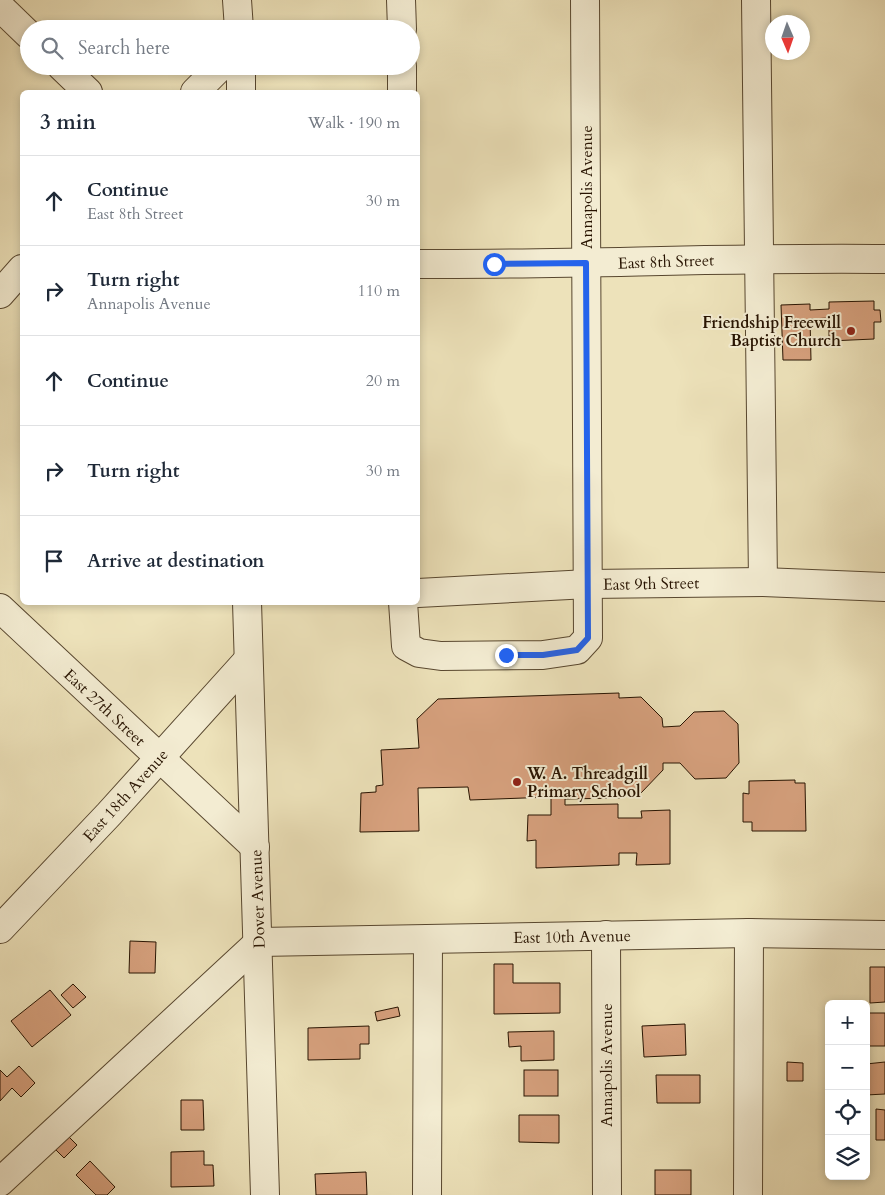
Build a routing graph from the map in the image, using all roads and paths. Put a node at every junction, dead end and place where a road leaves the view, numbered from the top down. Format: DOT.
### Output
graph roads {
  1 [pos="237,0"];
  2 [pos="401,0"];
  3 [pos="585,0"];
  4 [pos="756,0"];
  5 [pos="0,7"];
  6 [pos="238,20"];
  7 [pos="402,20"];
  8 [pos="20,26"];
  9 [pos="70,75"];
  10 [pos="212,75"];
  11 [pos="241,75"];
  12 [pos="402,75"];
  13 [pos="86,90"];
  14 [pos="197,90"];
  15 [pos="241,90"];
  16 [pos="402,90"];
  17 [pos="759,258"];
  18 [pos="885,259"];
  19 [pos="586,263"];
  20 [pos="420,264"];
  21 [pos="20,271"];
  22 [pos="0,294"];
  23 [pos="763,582"];
  24 [pos="588,584"];
  25 [pos="885,587"];
  26 [pos="420,593"];
  27 [pos="247,605"];
  28 [pos="403,605"];
  29 [pos="0,608"];
  30 [pos="248,660"];
  31 [pos="159,758"];
  32 [pos="255,846"];
  33 [pos="0,929"];
  34 [pos="749,933"];
  35 [pos="606,935"];
  36 [pos="885,935"];
  37 [pos="428,939"];
  38 [pos="259,942"];
  39 [pos="0,1182"];
  40 [pos="265,1195"];
  41 [pos="427,1195"];
  42 [pos="608,1195"];
  43 [pos="748,1195"];
  1 -- 6 [label="street"];
  2 -- 7 [label="street"];
  3 -- 19 [label="street, Annapolis Avenue"];
  4 -- 17 [label="street"];
  5 -- 8 [label="street"];
  9 -- 13 [label="street"];
  10 -- 14 [label="street"];
  11 -- 15 [label="street"];
  12 -- 16 [label="street"];
  17 -- 18 [label="street, East 8th Street"];
  17 -- 19 [label="street, East 8th Street"];
  17 -- 23 [label="street"];
  19 -- 20 [label="street, East 8th Street"];
  19 -- 24 [label="street, Annapolis Avenue"];
  21 -- 22 [label="street"];
  23 -- 24 [label="street, East 9th Street"];
  23 -- 25 [label="street, East 9th Street"];
  24 -- 26 [label="street, East 9th Street"];
  24 -- 28 [label="street, Annapolis Avenue"];
  27 -- 30 [label="street, Dover Avenue"];
  29 -- 31 [label="street, East 27th Street"];
  30 -- 31 [label="street, East 18th Avenue"];
  30 -- 32 [label="street, Dover Avenue"];
  31 -- 32 [label="street, East 27th Street"];
  31 -- 33 [label="street, East 18th Avenue"];
  32 -- 38 [label="street, Dover Avenue"];
  34 -- 35 [label="street, East 10th Avenue"];
  34 -- 36 [label="street, East 10th Avenue"];
  34 -- 43 [label="street"];
  35 -- 37 [label="street, East 10th Avenue"];
  35 -- 42 [label="street, Annapolis Avenue"];
  37 -- 38 [label="street, East 10th Avenue"];
  37 -- 41 [label="street"];
  38 -- 39 [label="street"];
  38 -- 40 [label="street, Dover Avenue"];
}
